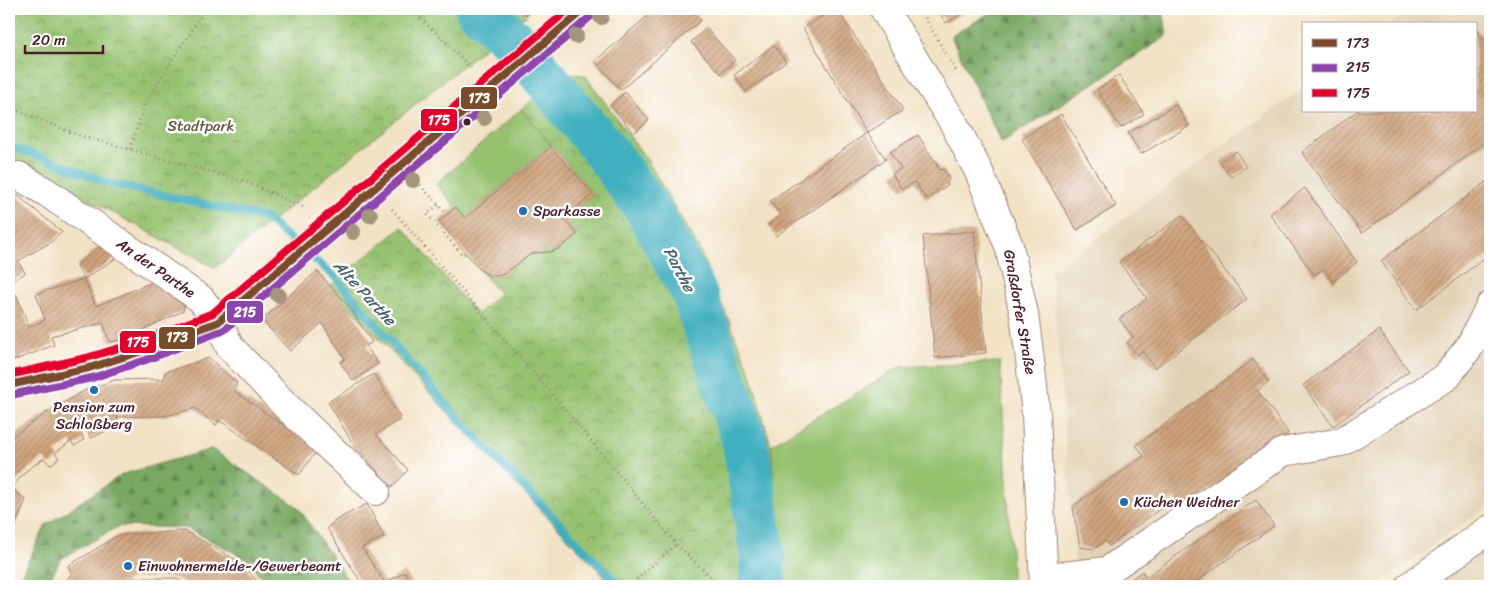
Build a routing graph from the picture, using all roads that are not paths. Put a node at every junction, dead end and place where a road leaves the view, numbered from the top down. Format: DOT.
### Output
graph roads {
  1 [pos="584,9"];
  2 [pos="884,9"];
  3 [pos="19,176"];
  4 [pos="1490,306"];
  5 [pos="218,322"];
  6 [pos="9,385"];
  7 [pos="376,491"];
  8 [pos="1490,529"];
  9 [pos="1044,582"];
  10 [pos="1410,586"];
  1 -- 5 [label="street"];
  2 -- 9 [label="street, Graßdorfer Straße"];
  3 -- 5 [label="street, An der Parthe"];
  4 -- 9 [label="street"];
  5 -- 6 [label="street"];
  5 -- 7 [label="street, An der Parthe"];
  8 -- 10 [label="street"];
}
